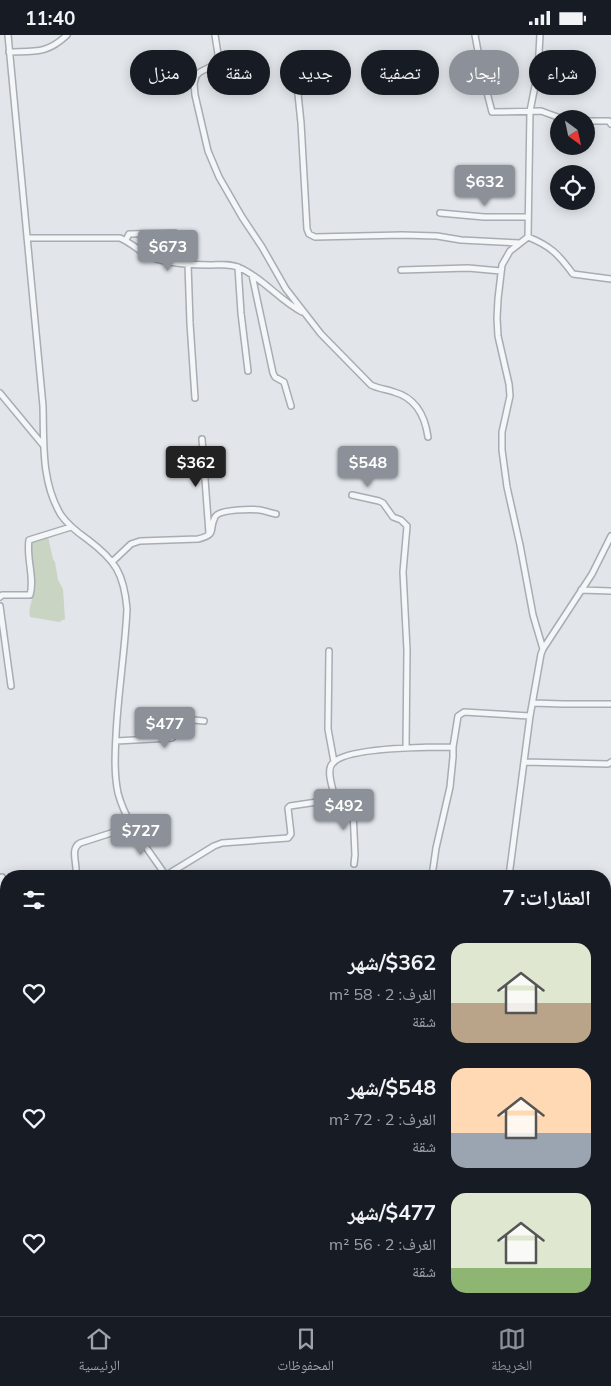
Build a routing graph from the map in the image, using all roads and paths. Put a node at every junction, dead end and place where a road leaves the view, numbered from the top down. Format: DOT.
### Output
graph roads {
  1 [pos="8,35"];
  2 [pos="67,35"];
  3 [pos="215,35"];
  4 [pos="475,35"];
  5 [pos="540,35"];
  6 [pos="9,52"];
  7 [pos="298,95"];
  8 [pos="530,111"];
  9 [pos="550,114"];
  10 [pos="595,121"];
  11 [pos="611,124"];
  12 [pos="440,213"];
  13 [pos="528,217"];
  14 [pos="174,233"];
  15 [pos="528,237"];
  16 [pos="28,238"];
  17 [pos="126,240"];
  18 [pos="521,243"];
  19 [pos="188,264"];
  20 [pos="238,267"];
  21 [pos="401,270"];
  22 [pos="501,271"];
  23 [pos="252,274"];
  24 [pos="611,279"];
  25 [pos="304,313"];
  26 [pos="248,371"];
  27 [pos="0,393"];
  28 [pos="195,399"];
  29 [pos="292,406"];
  30 [pos="428,437"];
  31 [pos="202,439"];
  32 [pos="43,445"];
  33 [pos="352,495"];
  34 [pos="276,514"];
  35 [pos="71,527"];
  36 [pos="210,535"];
  37 [pos="611,536"];
  38 [pos="112,561"];
  39 [pos="581,590"];
  40 [pos="611,591"];
  41 [pos="0,597"];
  42 [pos="0,606"];
  43 [pos="543,649"];
  44 [pos="329,651"];
  45 [pos="11,686"];
  46 [pos="533,703"];
  47 [pos="611,704"];
  48 [pos="530,716"];
  49 [pos="204,721"];
  50 [pos="116,741"];
  51 [pos="453,747"];
  52 [pos="406,748"];
  53 [pos="334,762"];
  54 [pos="524,762"];
  55 [pos="611,762"];
  56 [pos="335,798"];
  57 [pos="133,826"];
  58 [pos="354,864"];
  59 [pos="77,870"];
  60 [pos="162,870"];
  61 [pos="176,870"];
  62 [pos="433,870"];
  63 [pos="510,870"];
  1 -- 6 [label="street"];
  2 -- 6 [label="street"];
  3 -- 25 [label="street"];
  4 -- 8 [label="street"];
  5 -- 8 [label="street"];
  6 -- 16 [label="street"];
  7 -- 18 [label="street"];
  8 -- 9 [label="street"];
  8 -- 13 [label="street"];
  10 -- 11 [label="street"];
  12 -- 13 [label="street"];
  13 -- 15 [label="street"];
  14 -- 17 [label="street"];
  15 -- 18 [label="street"];
  15 -- 24 [label="street"];
  16 -- 17 [label="street"];
  16 -- 32 [label="street"];
  17 -- 19 [label="street"];
  18 -- 22 [label="street"];
  19 -- 20 [label="street"];
  19 -- 28 [label="street"];
  20 -- 23 [label="street"];
  20 -- 26 [label="street"];
  21 -- 22 [label="street"];
  22 -- 43 [label="street"];
  23 -- 25 [label="street"];
  23 -- 29 [label="street"];
  25 -- 30 [label="street"];
  27 -- 32 [label="street"];
  31 -- 36 [label="street"];
  32 -- 35 [label="street"];
  33 -- 52 [label="street"];
  34 -- 36 [label="street"];
  35 -- 38 [label="street"];
  35 -- 41 [label="street"];
  36 -- 38 [label="street"];
  37 -- 39 [label="street"];
  38 -- 50 [label="street"];
  39 -- 40 [label="street"];
  39 -- 43 [label="street"];
  42 -- 45 [label="street"];
  43 -- 46 [label="street"];
  44 -- 53 [label="street"];
  46 -- 47 [label="street"];
  46 -- 48 [label="street"];
  48 -- 51 [label="street"];
  48 -- 54 [label="street"];
  49 -- 50 [label="street"];
  50 -- 57 [label="street"];
  51 -- 52 [label="street"];
  51 -- 62 [label="street"];
  52 -- 53 [label="street"];
  53 -- 56 [label="street"];
  54 -- 55 [label="street"];
  54 -- 63 [label="street"];
  56 -- 58 [label="street"];
  56 -- 61 [label="street"];
  57 -- 59 [label="street"];
  57 -- 60 [label="street"];
}
